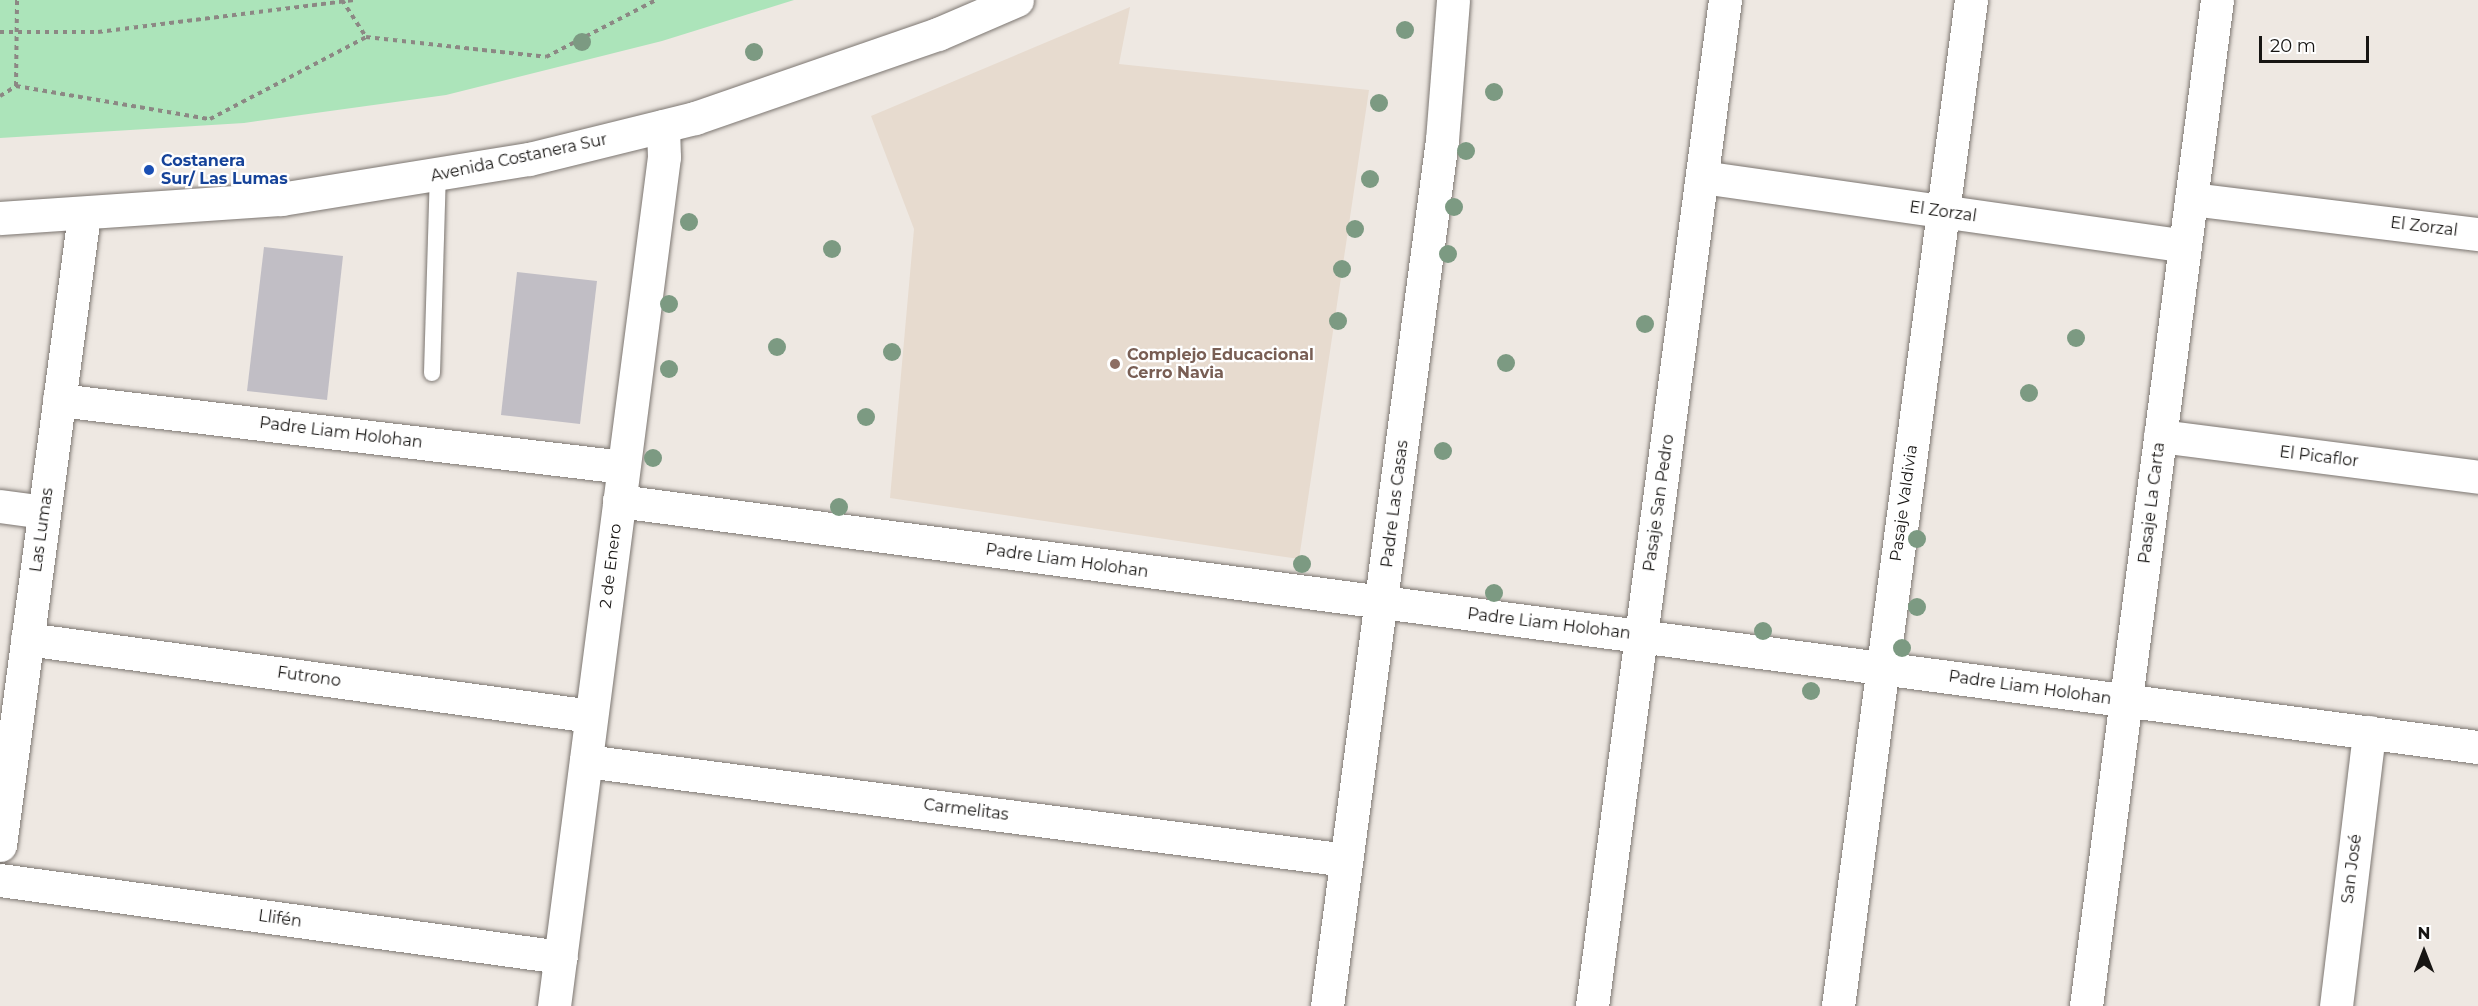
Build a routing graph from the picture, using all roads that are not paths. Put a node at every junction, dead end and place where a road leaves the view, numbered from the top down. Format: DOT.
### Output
graph roads {
  1 [pos="1017,0"];
  2 [pos="1454,0"];
  3 [pos="1725,0"];
  4 [pos="1971,0"];
  5 [pos="2217,0"];
  6 [pos="663,126"];
  7 [pos="438,176"];
  8 [pos="1702,177"];
  9 [pos="2191,199"];
  10 [pos="1943,212"];
  11 [pos="84,216"];
  12 [pos="0,218"];
  13 [pos="2478,234"];
  14 [pos="2185,246"];
  15 [pos="432,374"];
  16 [pos="59,400"];
  17 [pos="2160,436"];
  18 [pos="623,467"];
  19 [pos="2478,477"];
  20 [pos="619,501"];
  21 [pos="0,506"];
  22 [pos="44,512"];
  23 [pos="1382,602"];
  24 [pos="1641,636"];
  25 [pos="27,639"];
  26 [pos="1882,668"];
  27 [pos="2126,700"];
  28 [pos="591,716"];
  29 [pos="2369,732"];
  30 [pos="2478,747"];
  31 [pos="6,755"];
  32 [pos="586,761"];
  33 [pos="0,845"];
  34 [pos="1346,860"];
  35 [pos="0,880"];
  36 [pos="561,957"];
  37 [pos="556,1006"];
  38 [pos="1327,1006"];
  39 [pos="1592,1006"];
  40 [pos="1838,1006"];
  41 [pos="2086,1006"];
  42 [pos="2336,1006"];
  1 -- 6 [label="street, Avenida Costanera Sur"];
  2 -- 23 [label="street, Padre Las Casas"];
  3 -- 8 [label="street, Pasaje San Pedro"];
  4 -- 10 [label="street, Pasaje Valdivia"];
  5 -- 9 [label="street, Pasaje La Carta"];
  6 -- 7 [label="street, Avenida Costanera Sur"];
  6 -- 18 [label="street, 2 de Enero"];
  7 -- 11 [label="street, Avenida Costanera Sur"];
  7 -- 15 [label="lane"];
  8 -- 10 [label="street, El Zorzal"];
  8 -- 24 [label="street, Pasaje San Pedro"];
  9 -- 13 [label="street, El Zorzal"];
  9 -- 14 [label="street, Pasaje La Carta"];
  10 -- 14 [label="street, El Zorzal"];
  10 -- 26 [label="street, Pasaje Valdivia"];
  11 -- 12 [label="street, Avenida Costanera Sur"];
  11 -- 16 [label="street, Las Lumas"];
  14 -- 17 [label="street, Pasaje La Carta"];
  16 -- 18 [label="street, Padre Liam Holohan"];
  16 -- 22 [label="street, Las Lumas"];
  17 -- 19 [label="street, El Picaflor"];
  17 -- 27 [label="street, Pasaje La Carta"];
  18 -- 20 [label="street, 2 de Enero"];
  20 -- 23 [label="street, Padre Liam Holohan"];
  20 -- 28 [label="street, 2 de Enero"];
  21 -- 22 [label="street"];
  22 -- 25 [label="street, Las Lumas"];
  23 -- 24 [label="street, Padre Liam Holohan"];
  23 -- 34 [label="street, Padre Las Casas"];
  24 -- 26 [label="street, Padre Liam Holohan"];
  24 -- 39 [label="street, Pasaje San Pedro"];
  25 -- 28 [label="street, Futrono"];
  25 -- 31 [label="street, Las Lumas"];
  26 -- 27 [label="street, Padre Liam Holohan"];
  26 -- 40 [label="street, Pasaje Valdivia"];
  27 -- 29 [label="street, Padre Liam Holohan"];
  27 -- 41 [label="street, Pasaje La Carta"];
  28 -- 32 [label="street, 2 de Enero"];
  29 -- 30 [label="street, Padre Liam Holohan"];
  29 -- 42 [label="street, San José"];
  31 -- 33 [label="street, Las Lumas"];
  32 -- 34 [label="street, Carmelitas"];
  32 -- 36 [label="street, 2 de Enero"];
  34 -- 38 [label="street, Padre Las Casas"];
  35 -- 36 [label="street, Llifén"];
  36 -- 37 [label="street, 2 de Enero"];
}
